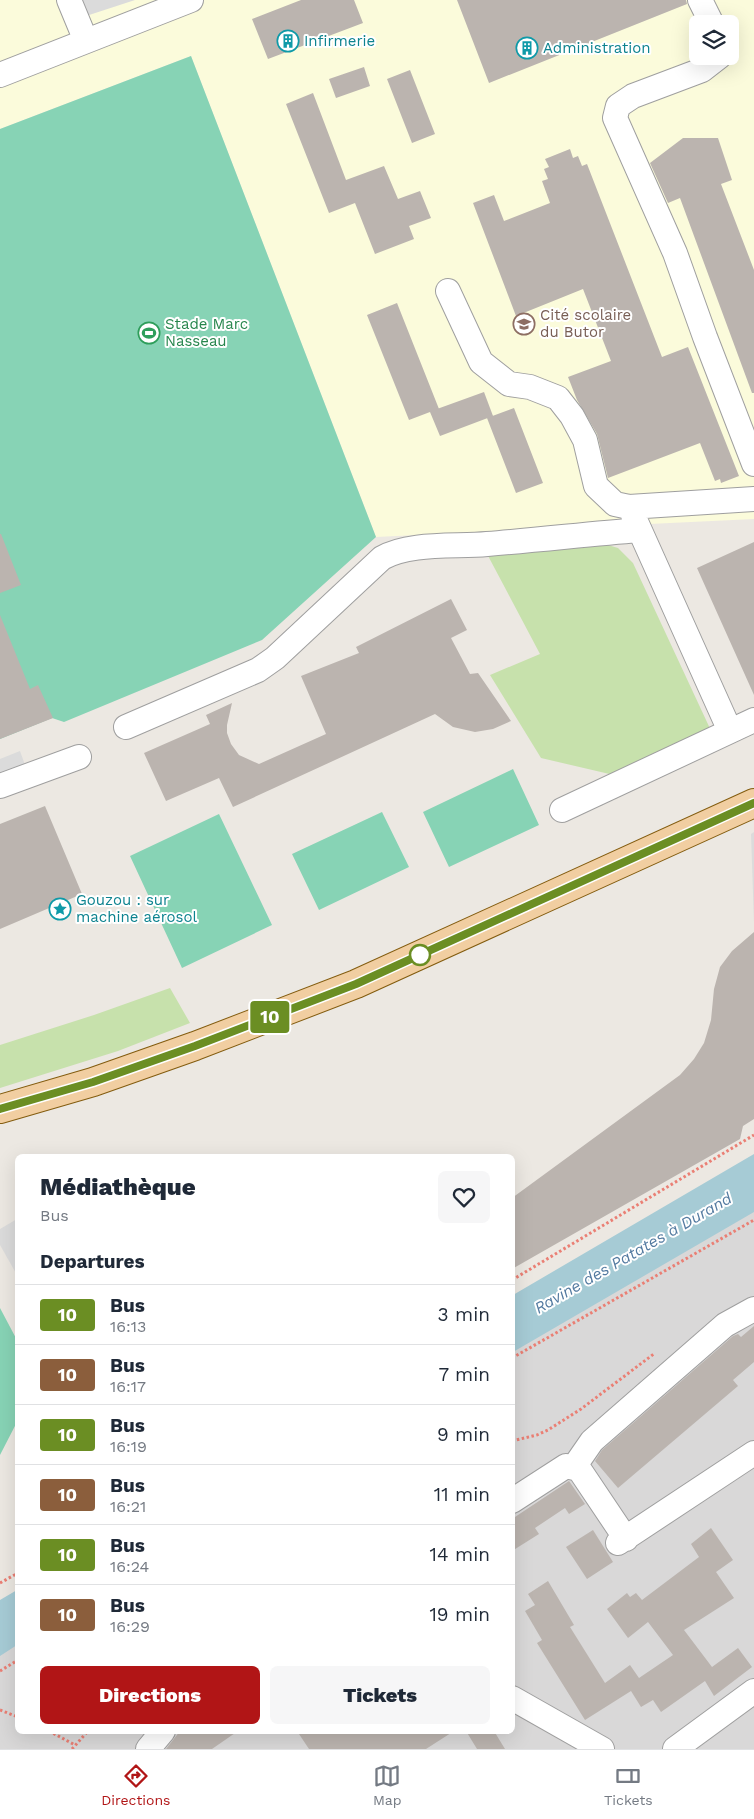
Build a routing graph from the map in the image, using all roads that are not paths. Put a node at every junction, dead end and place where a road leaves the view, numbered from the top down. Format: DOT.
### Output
graph roads {
  1 [pos="68,0"];
  2 [pos="191,0"];
  3 [pos="700,0"];
  4 [pos="708,15"];
  5 [pos="86,41"];
  6 [pos="708,65"];
  7 [pos="0,75"];
  8 [pos="448,291"];
  9 [pos="754,464"];
  10 [pos="754,499"];
  11 [pos="629,507"];
  12 [pos="639,530"];
  13 [pos="754,720"];
  14 [pos="126,727"];
  15 [pos="730,731"];
  16 [pos="79,757"];
  17 [pos="0,786"];
  18 [pos="754,803"];
  19 [pos="562,810"];
  20 [pos="0,1109"];
  21 [pos="754,1309"];
  22 [pos="754,1453"];
  23 [pos="574,1467"];
  24 [pos="515,1499"];
  25 [pos="754,1691"];
  26 [pos="515,1700"];
  27 [pos="160,1734"];
  28 [pos="148,1749"];
  29 [pos="602,1749"];
  30 [pos="675,1749"];
  1 -- 5 [label="street"];
  2 -- 5 [label="street"];
  3 -- 4 [label="street"];
  5 -- 7 [label="street"];
  6 -- 9 [label="street"];
  8 -- 11 [label="street"];
  10 -- 11 [label="street"];
  11 -- 12 [label="street"];
  12 -- 14 [label="street"];
  12 -- 15 [label="street"];
  13 -- 15 [label="street"];
  15 -- 19 [label="street"];
  16 -- 17 [label="street"];
  18 -- 20 [label="main road"];
  21 -- 23 [label="street"];
  22 -- 23 [label="street"];
  23 -- 24 [label="street"];
  25 -- 30 [label="street"];
  26 -- 29 [label="street"];
  27 -- 28 [label="street"];
}
